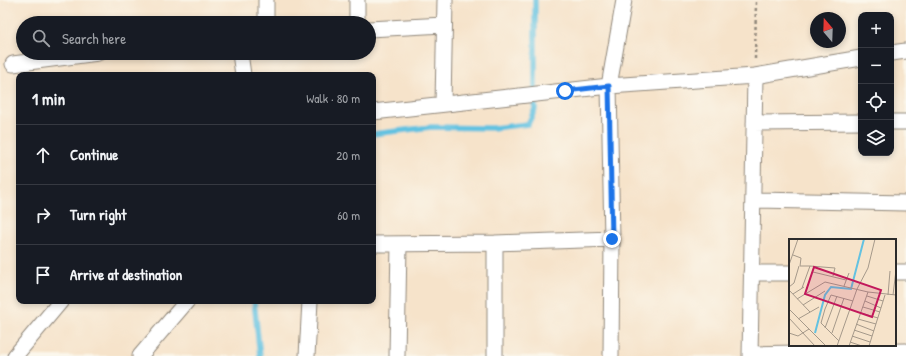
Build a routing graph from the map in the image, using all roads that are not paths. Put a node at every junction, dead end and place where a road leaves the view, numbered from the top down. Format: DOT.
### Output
graph roads {
  1 [pos="266,0"];
  2 [pos="357,0"];
  3 [pos="445,0"];
  4 [pos="624,0"];
  5 [pos="266,16"];
  6 [pos="357,16"];
  7 [pos="444,26"];
  8 [pos="376,28"];
  9 [pos="906,51"];
  10 [pos="894,53"];
  11 [pos="858,59"];
  12 [pos="44,60"];
  13 [pos="241,60"];
  14 [pos="13,64"];
  15 [pos="243,72"];
  16 [pos="755,76"];
  17 [pos="609,86"];
  18 [pos="444,104"];
  19 [pos="376,112"];
  20 [pos="858,122"];
  21 [pos="894,122"];
  22 [pos="906,122"];
  23 [pos="754,123"];
  24 [pos="753,200"];
  25 [pos="906,203"];
  26 [pos="612,239"];
  27 [pos="495,243"];
  28 [pos="376,244"];
  29 [pos="399,244"];
  30 [pos="752,273"];
  31 [pos="789,273"];
  32 [pos="58,304"];
  33 [pos="184,304"];
  34 [pos="310,304"];
  35 [pos="906,351"];
  36 [pos="750,355"];
  37 [pos="15,356"];
  38 [pos="140,356"];
  39 [pos="307,356"];
  40 [pos="397,356"];
  41 [pos="495,356"];
  42 [pos="611,356"];
  1 -- 5 [label="street"];
  2 -- 6 [label="street"];
  3 -- 7 [label="street"];
  4 -- 17 [label="street"];
  7 -- 8 [label="street"];
  7 -- 18 [label="street"];
  9 -- 10 [label="street"];
  11 -- 16 [label="street"];
  12 -- 14 [label="street"];
  13 -- 15 [label="street"];
  16 -- 17 [label="street"];
  16 -- 23 [label="street"];
  17 -- 18 [label="street"];
  17 -- 26 [label="street"];
  18 -- 19 [label="street"];
  20 -- 23 [label="street"];
  21 -- 22 [label="street"];
  23 -- 24 [label="street"];
  24 -- 25 [label="street"];
  24 -- 30 [label="street"];
  26 -- 27 [label="street"];
  26 -- 42 [label="street"];
  27 -- 29 [label="street"];
  27 -- 41 [label="street"];
  28 -- 29 [label="street"];
  29 -- 40 [label="street"];
  30 -- 31 [label="street"];
  30 -- 36 [label="street"];
  32 -- 37 [label="street"];
  33 -- 38 [label="street"];
  34 -- 39 [label="street"];
  35 -- 36 [label="street"];
}
